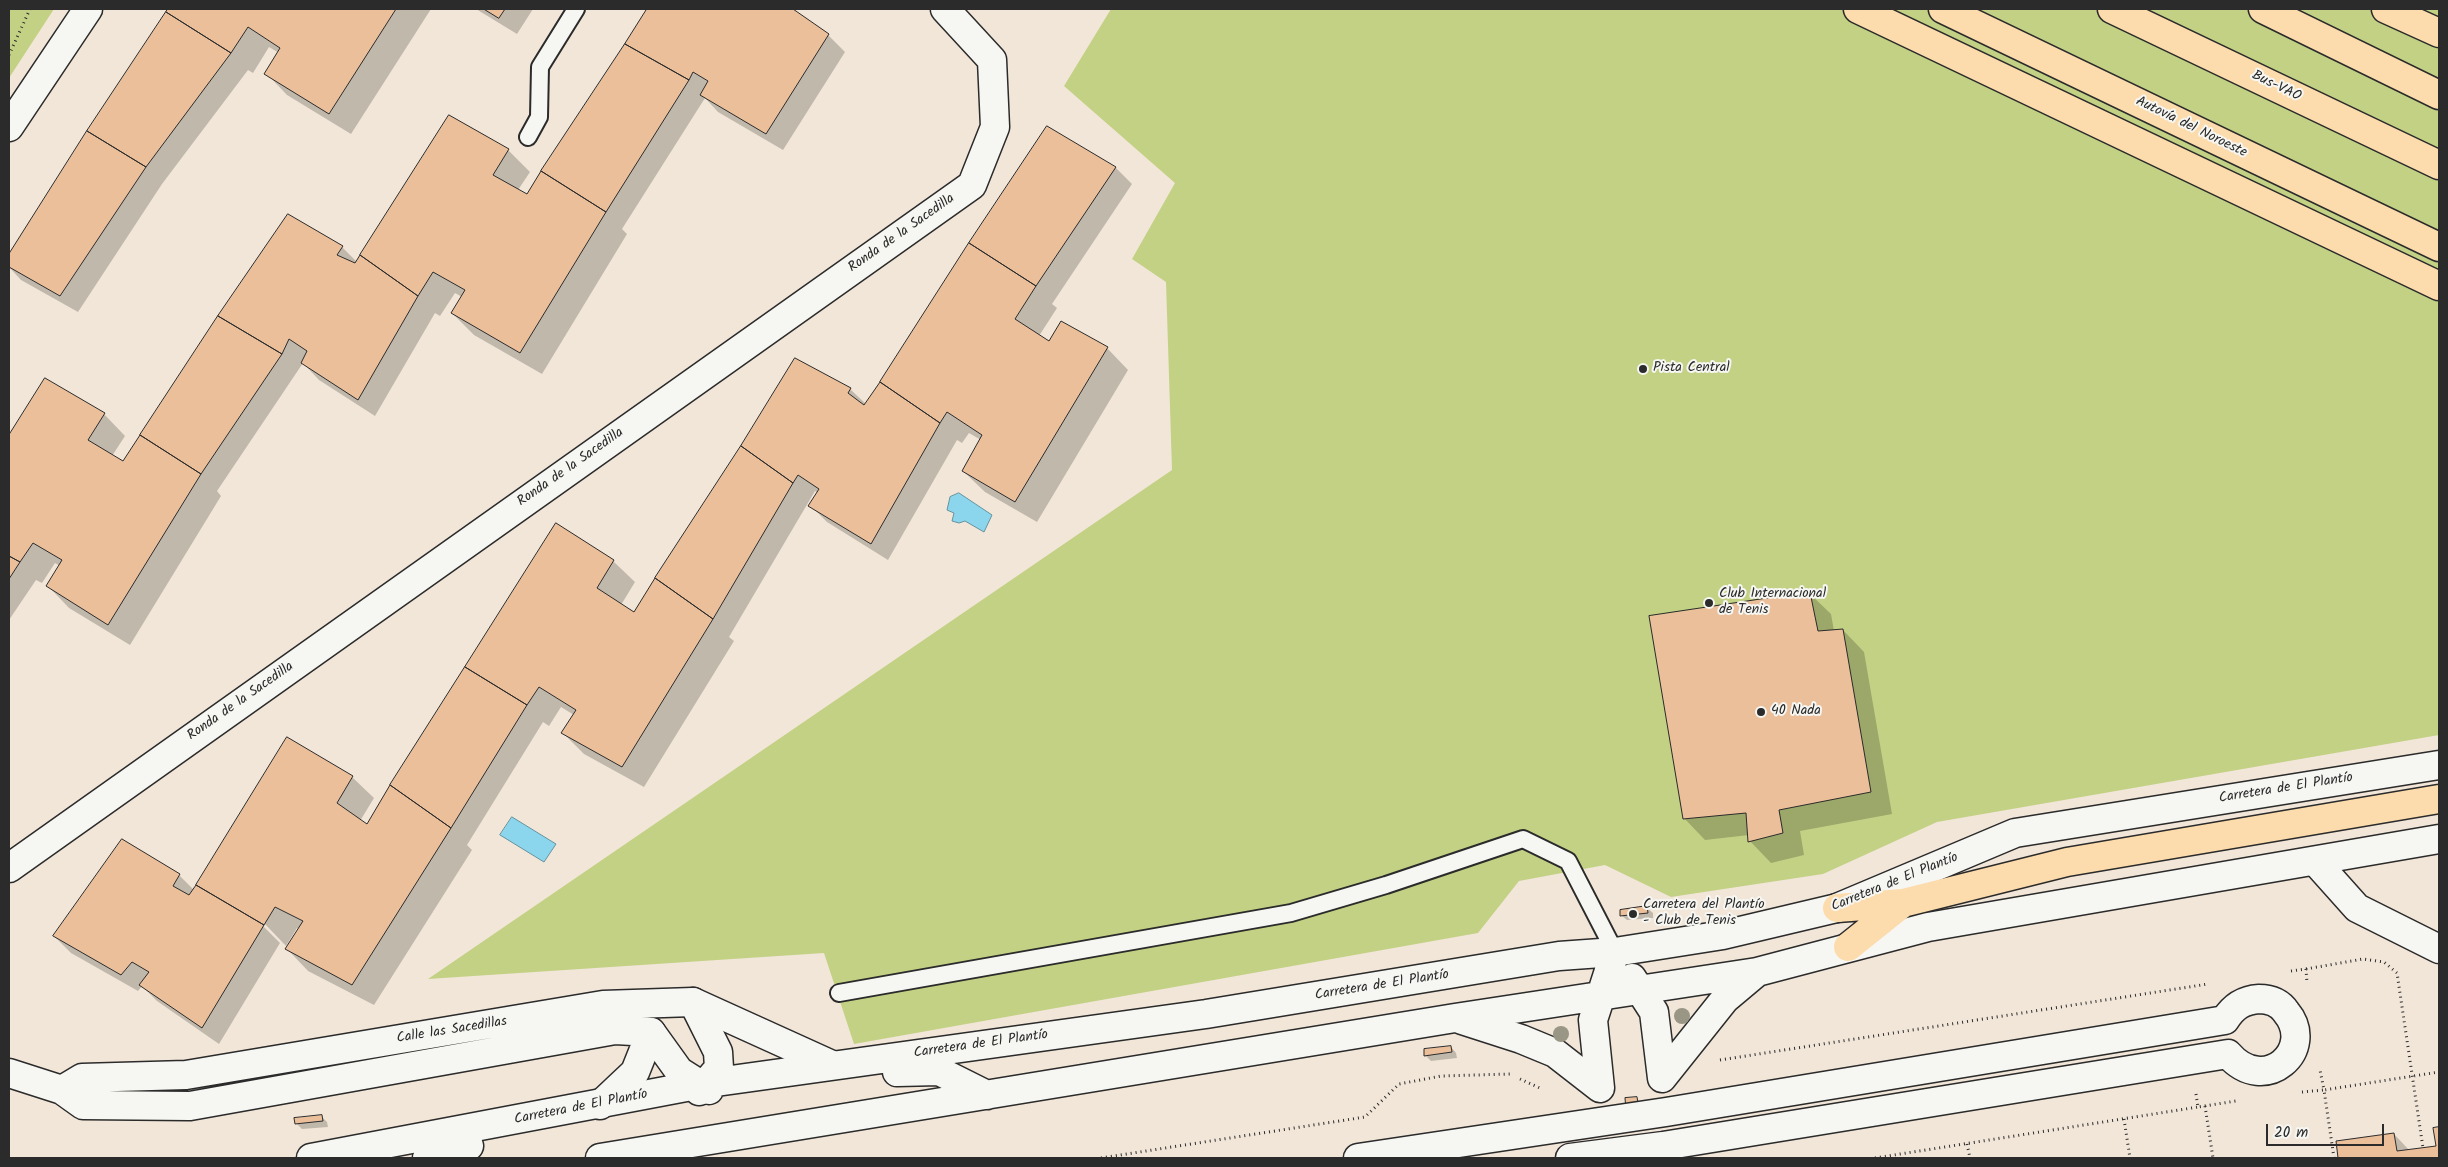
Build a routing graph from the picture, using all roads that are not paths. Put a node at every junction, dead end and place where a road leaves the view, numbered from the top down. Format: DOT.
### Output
graph roads {
  1 [pos="88,9"];
  2 [pos="576,9"];
  3 [pos="945,9"];
  4 [pos="1858,9"];
  5 [pos="1943,9"];
  6 [pos="2112,9"];
  7 [pos="2263,9"];
  8 [pos="2386,9"];
  9 [pos="2439,33"];
  10 [pos="2439,95"];
  11 [pos="9,127"];
  12 [pos="528,137"];
  13 [pos="2439,165"];
  14 [pos="2439,247"];
  15 [pos="2439,286"];
  16 [pos="2439,765"];
  17 [pos="2439,799"];
  18 [pos="2439,839"];
  19 [pos="2315,861"];
  20 [pos="16,862"];
  21 [pos="9,884"];
  22 [pos="1903,902"];
  23 [pos="1837,908"];
  24 [pos="1848,947"];
  25 [pos="2439,949"];
  26 [pos="1615,952"];
  27 [pos="1758,972"];
  28 [pos="1640,991"];
  29 [pos="839,993"];
  30 [pos="1601,995"];
  31 [pos="693,1002"];
  32 [pos="1455,1018"];
  33 [pos="651,1032"];
  34 [pos="832,1065"];
  35 [pos="10,1070"];
  36 [pos="1662,1078"];
  37 [pos="702,1084"];
  38 [pos="1600,1088"];
  39 [pos="62,1090"];
  40 [pos="987,1095"];
  41 [pos="600,1105"];
  42 [pos="1666,1112"];
  43 [pos="1606,1120"];
  44 [pos="1663,1152"];
  45 [pos="1620,1154"];
  46 [pos="311,1158"];
  47 [pos="427,1158"];
  48 [pos="600,1158"];
  49 [pos="1358,1158"];
  50 [pos="1570,1158"];
  1 -- 11 [label="street"];
  2 -- 12 [label="lane"];
  3 -- 20 [label="street, Ronda de la Sacedilla"];
  4 -- 15 [label="highway"];
  5 -- 14 [label="highway, Autovía del Noroeste"];
  6 -- 13 [label="highway, Bus-VAO"];
  7 -- 10 [label="highway"];
  8 -- 9 [label="highway"];
  16 -- 23 [label="street, Carretera de El Plantío"];
  17 -- 22 [label="highway"];
  18 -- 19 [label="street"];
  19 -- 24 [label="street"];
  19 -- 25 [label="street"];
  20 -- 21 [label="street"];
  22 -- 23 [label="highway"];
  22 -- 24 [label="highway"];
  23 -- 26 [label="street, Carretera de El Plantío"];
  24 -- 27 [label="street"];
  26 -- 28 [label="street"];
  26 -- 29 [label="lane"];
  26 -- 30 [label="street"];
  26 -- 34 [label="street, Carretera de El Plantío"];
  27 -- 28 [label="street"];
  27 -- 36 [label="street"];
  28 -- 30 [label="street"];
  28 -- 36 [label="street"];
  30 -- 32 [label="street"];
  30 -- 38 [label="street"];
  31 -- 34 [label="street, Calle las Sacedillas"];
  31 -- 37 [label="street"];
  31 -- 39 [label="street, Calle las Sacedillas"];
  32 -- 38 [label="street"];
  32 -- 40 [label="street"];
  33 -- 37 [label="street"];
  33 -- 39 [label="street, Calle las Sacedillas"];
  33 -- 41 [label="street"];
  34 -- 37 [label="street, Carretera de El Plantío"];
  35 -- 39 [label="street, Calle las Sacedillas"];
  36 -- 42 [label="street"];
  37 -- 40 [label="street"];
  37 -- 41 [label="street, Carretera de El Plantío"];
  37 -- 47 [label="street"];
  38 -- 43 [label="street"];
  40 -- 48 [label="street"];
  41 -- 46 [label="street, Carretera de El Plantío"];
  42 -- 43 [label="street"];
  42 -- 44 [label="street"];
  42 -- 44 [label="street"];
  43 -- 45 [label="street"];
  43 -- 49 [label="street"];
  44 -- 45 [label="street"];
  45 -- 50 [label="street"];
}
